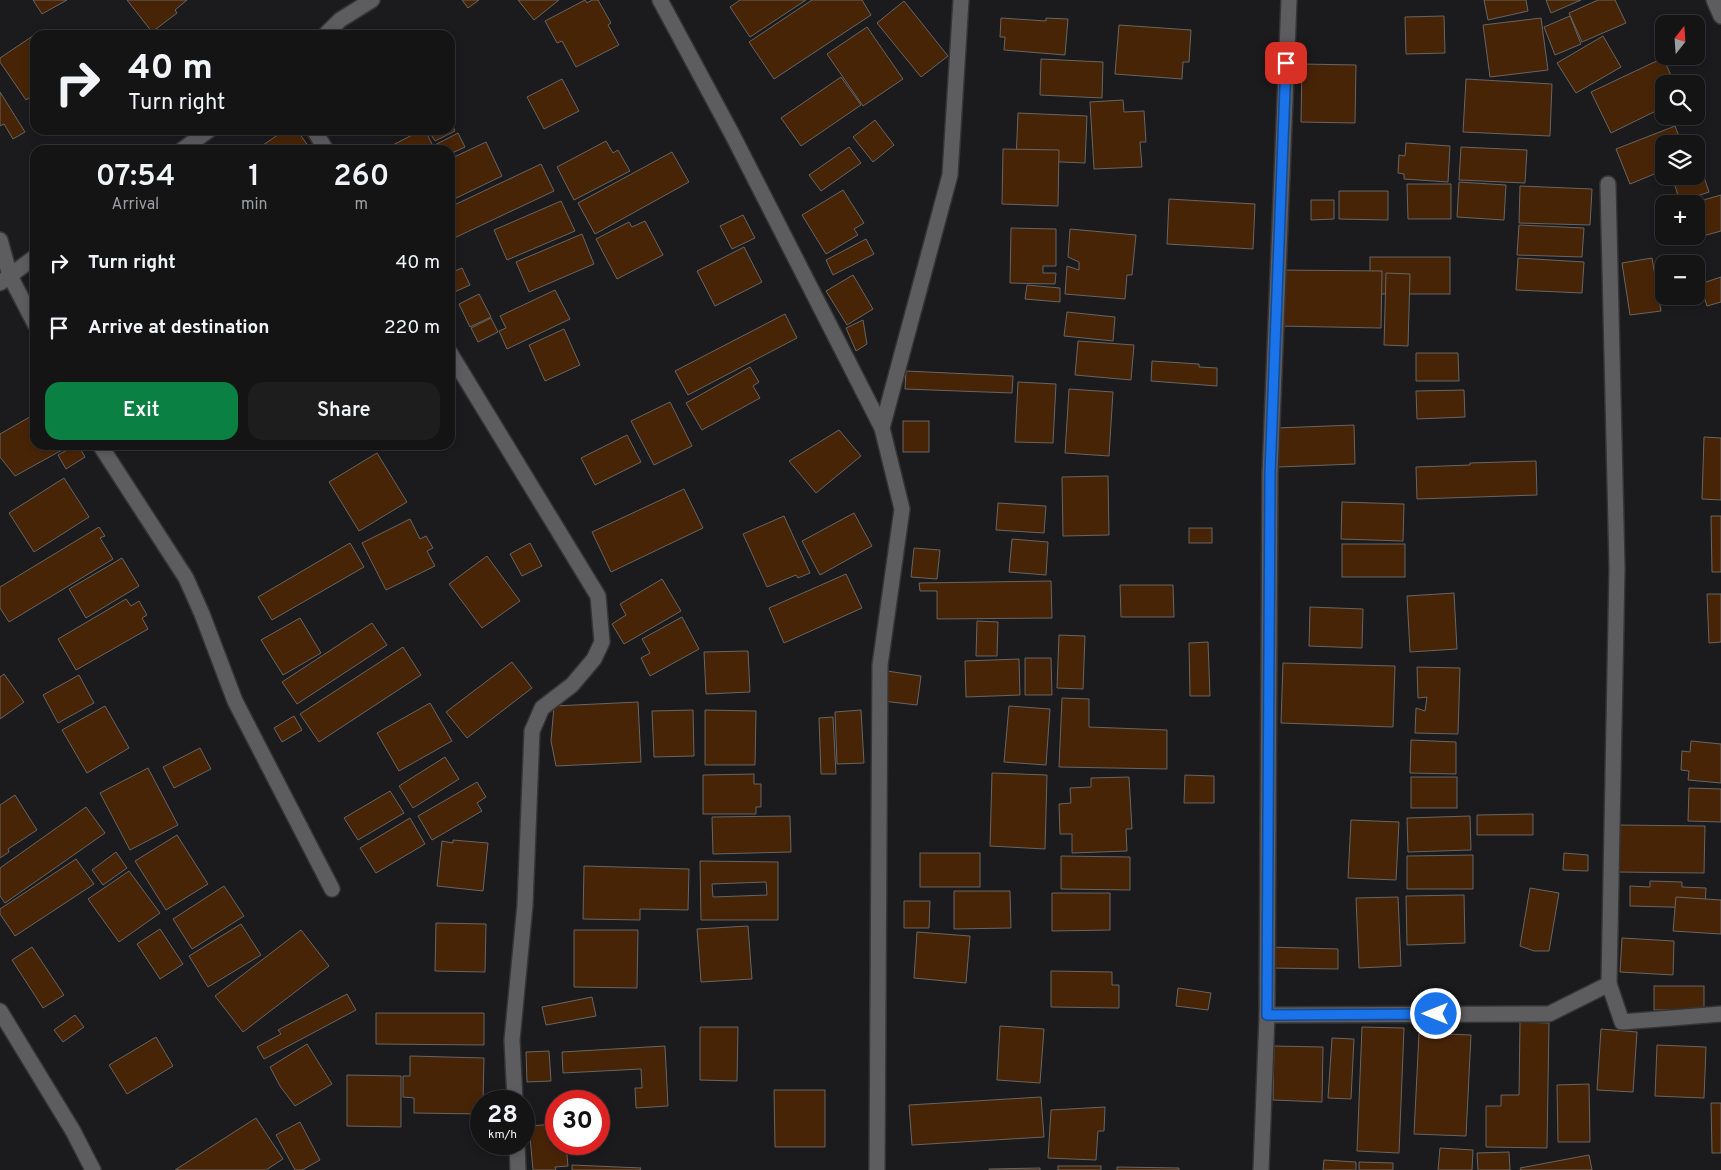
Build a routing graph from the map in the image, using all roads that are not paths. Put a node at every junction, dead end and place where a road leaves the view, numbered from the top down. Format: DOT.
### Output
graph roads {
  1 [pos="372,0"];
  2 [pos="660,0"];
  3 [pos="960,0"];
  4 [pos="1289,0"];
  5 [pos="1714,0"];
  6 [pos="1721,16"];
  7 [pos="330,30"];
  8 [pos="202,135"];
  9 [pos="189,145"];
  10 [pos="1608,184"];
  11 [pos="0,240"];
  12 [pos="30,261"];
  13 [pos="5,279"];
  14 [pos="30,316"];
  15 [pos="455,361"];
  16 [pos="882,428"];
  17 [pos="103,450"];
  18 [pos="332,889"];
  19 [pos="1609,984"];
  20 [pos="0,1011"];
  21 [pos="1721,1014"];
  22 [pos="1267,1015"];
  23 [pos="514,1090"];
  24 [pos="517,1155"];
  25 [pos="93,1170"];
  26 [pos="518,1170"];
  27 [pos="877,1170"];
  28 [pos="1261,1170"];
  1 -- 7 [label="street"];
  2 -- 16 [label="street"];
  3 -- 16 [label="street"];
  4 -- 22 [label="street"];
  5 -- 6 [label="street"];
  8 -- 9 [label="street"];
  10 -- 19 [label="street"];
  11 -- 13 [label="street"];
  12 -- 13 [label="street"];
  13 -- 14 [label="street"];
  15 -- 23 [label="street"];
  16 -- 27 [label="street"];
  17 -- 18 [label="street"];
  19 -- 21 [label="street"];
  19 -- 22 [label="street"];
  20 -- 25 [label="street"];
  22 -- 28 [label="street"];
  24 -- 26 [label="street"];
}
